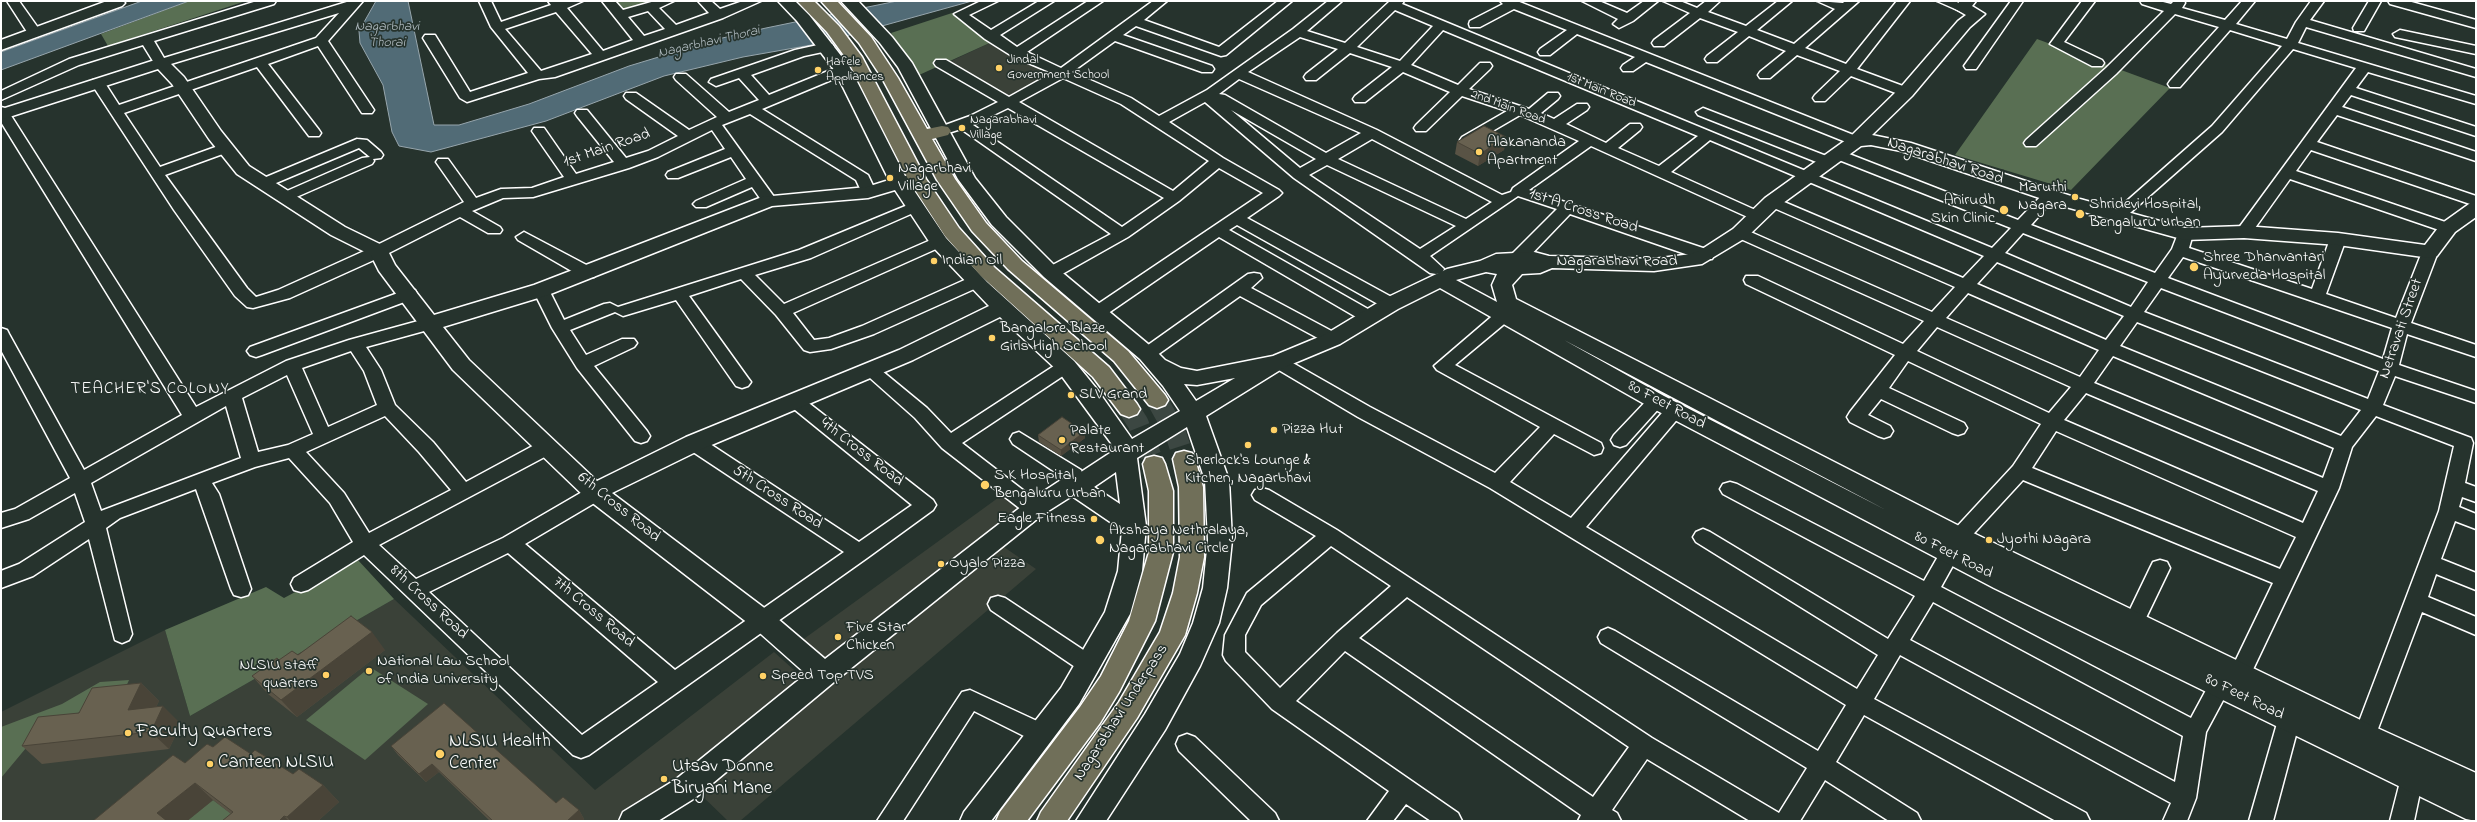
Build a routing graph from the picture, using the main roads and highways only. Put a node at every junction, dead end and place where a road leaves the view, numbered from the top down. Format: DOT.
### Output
graph roads {
  1 [pos="805,1"];
  2 [pos="844,6"];
  3 [pos="942,131"];
  4 [pos="922,136"];
  5 [pos="1157,400"];
  6 [pos="1129,409"];
  7 [pos="1184,458"];
  8 [pos="1154,464"];
  9 [pos="1010,821"];
  10 [pos="1050,821"];
  1 -- 6 [label="highway"];
  2 -- 4 [label="highway"];
  3 -- 4 [label="highway"];
  4 -- 5 [label="highway"];
  7 -- 10 [label="highway, Nagarabhavi Underpass"];
  8 -- 9 [label="highway, Nagarabhavi Underpass"];
}
